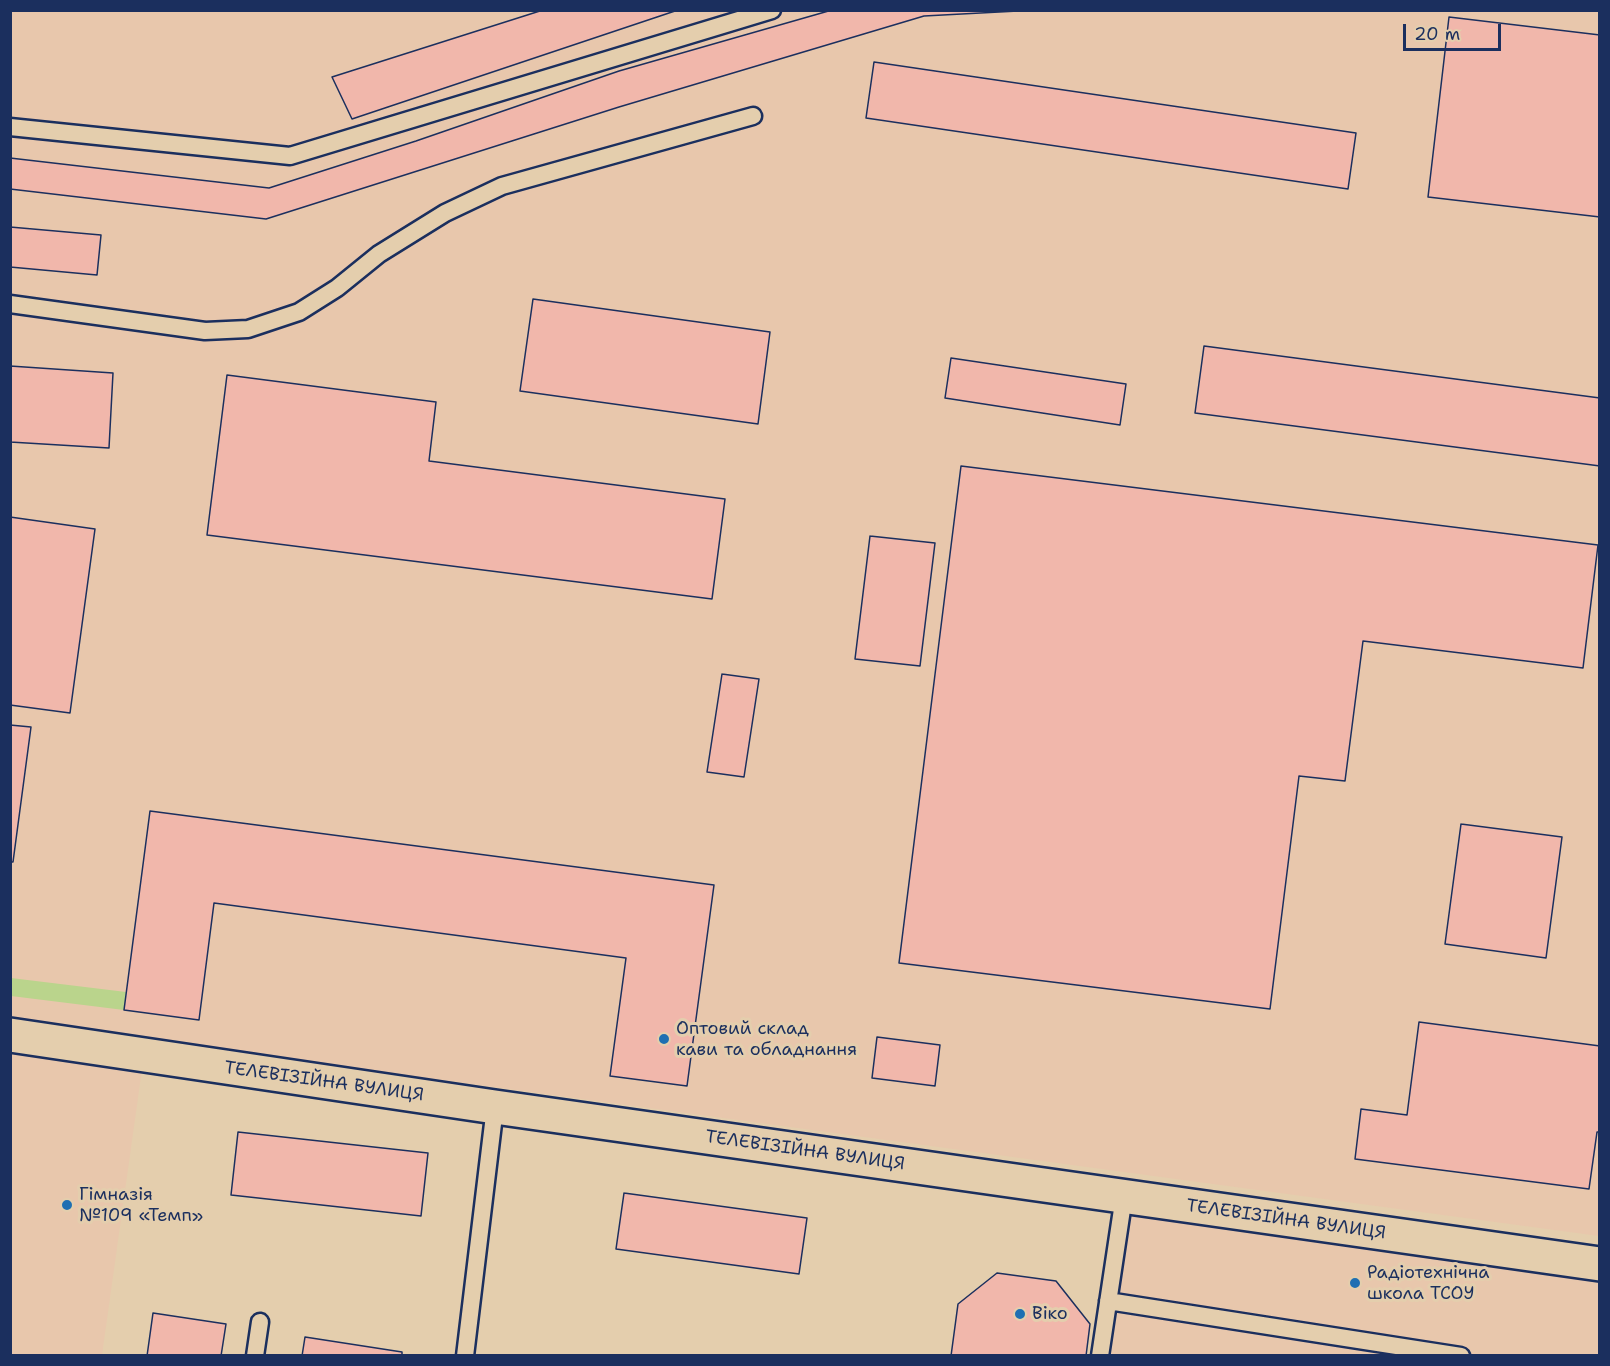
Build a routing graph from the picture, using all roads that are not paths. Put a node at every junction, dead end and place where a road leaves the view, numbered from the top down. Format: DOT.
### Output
graph roads {
  1 [pos="772,10"];
  2 [pos="753,116"];
  3 [pos="10,127"];
  4 [pos="10,304"];
  5 [pos="10,1035"];
  6 [pos="495,1107"];
  7 [pos="1124,1197"];
  8 [pos="1599,1264"];
  9 [pos="1108,1301"];
  10 [pos="260,1322"];
  11 [pos="255,1356"];
  12 [pos="465,1356"];
  13 [pos="1100,1356"];
  14 [pos="1461,1356"];
  1 -- 3 [label="lane"];
  2 -- 4 [label="lane"];
  5 -- 6 [label="street, ТЕЛЕВІЗІЙНА ВУЛИЦЯ"];
  6 -- 7 [label="street, ТЕЛЕВІЗІЙНА ВУЛИЦЯ"];
  6 -- 12 [label="lane"];
  7 -- 8 [label="street, ТЕЛЕВІЗІЙНА ВУЛИЦЯ"];
  7 -- 9 [label="lane"];
  9 -- 13 [label="lane"];
  9 -- 14 [label="lane"];
  10 -- 11 [label="lane"];
}
